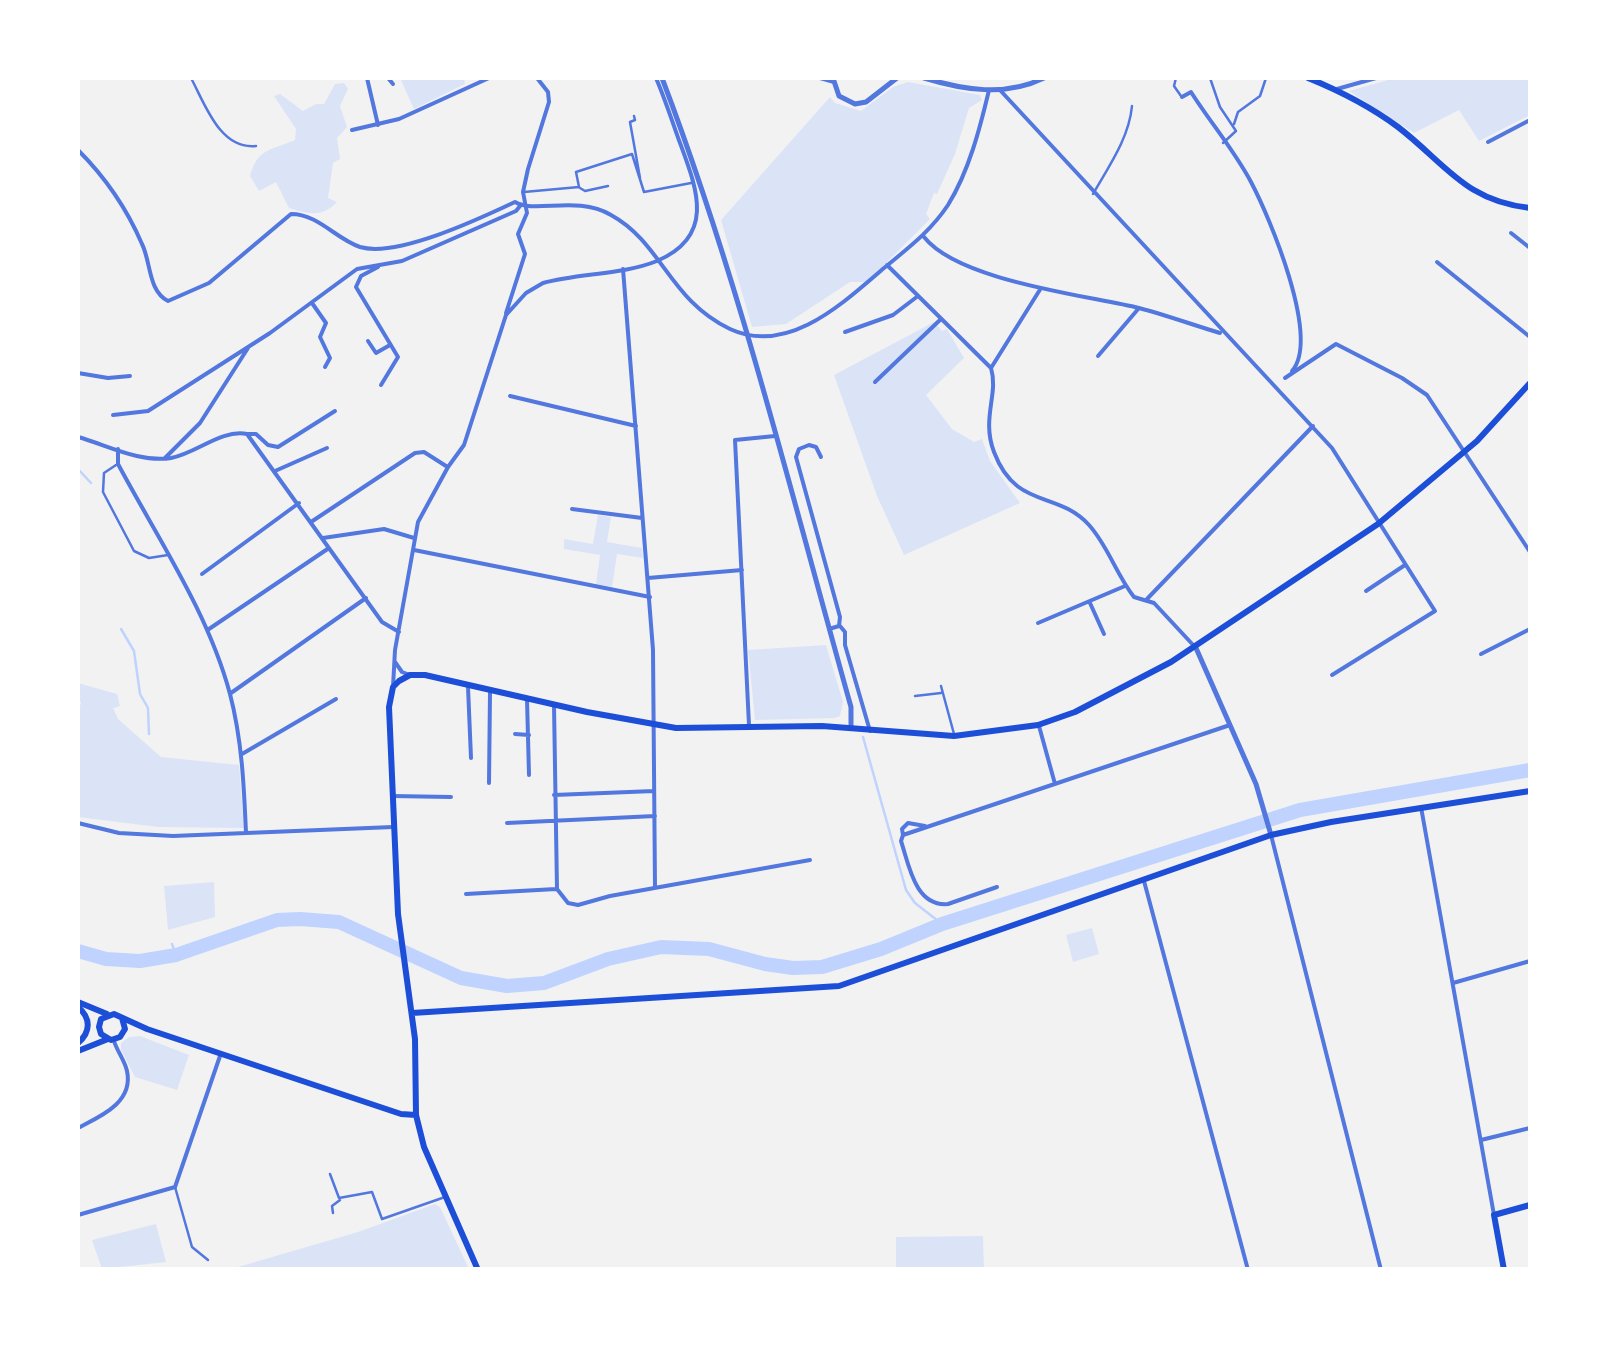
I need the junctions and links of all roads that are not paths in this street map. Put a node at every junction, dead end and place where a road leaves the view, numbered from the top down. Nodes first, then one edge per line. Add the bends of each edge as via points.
1 (191, 78) edge
2 (368, 78) edge
3 (388, 78) edge
4 (467, 78) edge
5 (490, 78) edge
6 (537, 78) edge
7 (659, 78) edge
8 (820, 78) edge
9 (897, 78) edge
10 (924, 78) edge
11 (1044, 78) edge
12 (1176, 78) edge
13 (1210, 78) edge
14 (1266, 78) edge
15 (1308, 78) edge
16 (1376, 78) edge
17 (833, 80) edge
18 (392, 84) dead end
19 (472, 85) junction
20 (990, 90) junction
21 (999, 90) junction
22 (1335, 90) junction
23 (1182, 97) joint
24 (1132, 106) dead end
25 (634, 116) dead end
26 (1530, 120) edge
27 (378, 125) junction
28 (352, 130) dead end
29 (1236, 130) junction
30 (1488, 142) dead end
31 (1223, 143) junction
32 (256, 146) dead end
33 (78, 150) edge
34 (640, 179) junction
35 (694, 182) junction
36 (608, 186) dead end
37 (579, 187) junction
38 (522, 192) junction
39 (1093, 194) junction
40 (524, 206) junction
41 (1530, 208) edge
42 (1511, 233) dead end
43 (924, 236) junction
44 (1530, 248) edge
45 (656, 261) junction
46 (1436, 262) dead end
47 (887, 265) junction
48 (378, 267) junction
49 (623, 268) junction
50 (1041, 288) junction
51 (918, 296) junction
52 (312, 303) junction
53 (1139, 308) junction
54 (506, 315) junction
55 (941, 320) junction
56 (845, 332) dead end
57 (1224, 335) junction
58 (747, 336) junction
59 (1530, 337) edge
60 (368, 341) dead end
61 (390, 344) junction
62 (249, 346) junction
63 (1098, 356) dead end
64 (324, 367) dead end
65 (991, 368) junction
66 (78, 373) edge
67 (130, 376) dead end
68 (1285, 378) junction
69 (875, 382) dead end
70 (1530, 383) edge
71 (381, 385) dead end
72 (1275, 389) junction
73 (510, 396) dead end
74 (335, 411) dead end
75 (113, 415) dead end
76 (636, 426) junction
77 (1312, 426) junction
78 (246, 434) junction
79 (78, 436) edge
80 (775, 436) junction
81 (326, 448) dead end
82 (118, 449) junction
83 (1464, 452) junction
84 (821, 457) dead end
85 (164, 458) junction
86 (118, 464) junction
87 (448, 467) junction
88 (276, 471) junction
89 (299, 503) junction
90 (572, 508) dead end
91 (642, 518) junction
92 (312, 522) junction
93 (1378, 524) junction
94 (323, 538) junction
95 (414, 538) junction
96 (329, 548) junction
97 (412, 549) junction
98 (1530, 552) edge
99 (168, 555) junction
100 (1405, 566) junction
101 (742, 570) junction
102 (202, 574) dead end
103 (648, 578) junction
104 (1125, 586) junction
105 (1366, 590) dead end
106 (650, 597) junction
107 (366, 598) junction
108 (1147, 599) junction
109 (1090, 603) junction
110 (1038, 623) dead end
111 (839, 626) junction
112 (829, 629) junction
113 (1530, 629) edge
114 (208, 630) junction
115 (398, 632) junction
116 (1104, 634) dead end
117 (1196, 648) junction
118 (1482, 654) dead end
119 (394, 662) junction
120 (410, 674) junction
121 (1332, 675) dead end
122 (468, 686) junction
123 (941, 686) dead end
124 (393, 687) junction
125 (490, 691) junction
126 (942, 692) junction
127 (230, 694) junction
128 (915, 696) dead end
129 (336, 699) dead end
130 (527, 699) junction
131 (554, 705) junction
132 (1038, 725) junction
133 (1230, 725) junction
134 (655, 726) junction
135 (851, 728) junction
136 (749, 729) junction
137 (870, 731) junction
138 (515, 734) dead end
139 (529, 735) junction
140 (954, 736) junction
141 (242, 754) junction
142 (471, 758) dead end
143 (529, 775) dead end
144 (489, 783) dead end
145 (1055, 784) junction
146 (654, 791) junction
147 (1530, 791) edge
148 (554, 795) junction
149 (392, 796) junction
150 (452, 797) dead end
151 (1421, 807) junction
152 (654, 816) junction
153 (555, 822) junction
154 (78, 823) edge
155 (507, 823) dead end
156 (393, 826) junction
157 (925, 826) junction
158 (1270, 832) junction
159 (246, 833) junction
160 (903, 834) junction
161 (810, 860) dead end
162 (1144, 881) junction
163 (997, 887) dead end
164 (655, 888) junction
165 (558, 889) junction
166 (466, 894) dead end
167 (1530, 961) edge
168 (1452, 984) junction
169 (78, 1004) edge
170 (412, 1013) junction
171 (108, 1014) junction
172 (122, 1018) junction
173 (147, 1029) junction
174 (115, 1038) junction
175 (78, 1044) edge
176 (78, 1051) edge
177 (221, 1054) junction
178 (416, 1115) junction
179 (78, 1128) edge
180 (1530, 1128) edge
181 (1481, 1140) junction
182 (330, 1174) dead end
183 (175, 1187) junction
184 (446, 1196) junction
185 (342, 1199) junction
186 (1530, 1206) edge
187 (333, 1213) dead end
188 (78, 1215) edge
189 (1494, 1215) junction
190 (208, 1260) dead end
191 (478, 1270) edge
192 (1248, 1270) edge
193 (1381, 1270) edge
194 (1504, 1270) edge

1 - 32 lane via 224,134 236,144
2 - 27 street
3 - 18 street
4 - 19 street
5 - 19 street
6 - 38 street via 549,102
7 - 35 street
7 - 58 street via 703,186
8 - 17 street
9 - 17 street via 855,104 839,96
10 - 20 street
11 - 21 street
12 - 23 lane
13 - 29 lane
14 - 29 lane via 1260,96 1238,112
15 - 22 main road
16 - 22 street
19 - 27 street
20 - 21 street
20 - 43 street via 958,186
21 - 39 street
22 - 41 main road via 1400,129 1469,189
23 - 31 street via 1190,92
24 - 39 lane
25 - 34 lane
26 - 30 street
27 - 28 street
29 - 31 lane
31 - 68 street via 1252,183 1296,303 1302,344
33 - 40 street via 130,222 156,290 168,300 221,274 291,214 371,248 444,233 515,202
34 - 35 lane via 644,192
34 - 37 lane via 632,154 576,172
35 - 45 street via 698,210 692,232
36 - 37 lane via 585,192
37 - 38 lane
38 - 40 street
39 - 57 street
40 - 45 street via 581,204 606,212 641,238
40 - 48 street
40 - 54 street via 518,234 525,254
42 - 44 street
43 - 47 street
43 - 50 street via 953,260
45 - 49 street
45 - 58 street via 688,302
46 - 59 street
47 - 51 street
47 - 58 street via 809,325
48 - 52 street via 357,269
48 - 61 street via 356,287
49 - 54 street via 542,283
49 - 76 street
50 - 53 street
50 - 65 street
51 - 55 street
51 - 56 street via 893,315
52 - 62 street
52 - 64 street via 326,323 320,337 330,358
53 - 57 street
53 - 63 street
54 - 87 street via 464,445
55 - 65 street
55 - 69 street
57 - 72 street
58 - 80 street
60 - 61 street via 376,353
61 - 71 street via 398,357
62 - 75 street via 146,412
62 - 85 street via 200,423
65 - 104 street via 989,438 1002,470 1028,495 1068,508 1087,523
66 - 67 street
68 - 72 street
68 - 83 street via 1329,346 1342,346 1419,387
70 - 83 main road
72 - 77 street
73 - 76 street
74 - 78 street via 281,446
76 - 91 street
77 - 93 street
77 - 108 street
78 - 85 street
78 - 88 street
79 - 82 street
80 - 101 street via 735,440
80 - 112 street
81 - 88 street
82 - 85 street
82 - 86 street
83 - 93 main road
83 - 98 street
84 - 111 street via 809,445 796,457
86 - 99 street
86 - 99 lane via 104,474 103,492 134,550 150,558
87 - 92 street via 417,452
87 - 95 street
88 - 89 street
89 - 92 street
89 - 102 street
90 - 91 street
91 - 103 street
92 - 94 street
93 - 100 street
93 - 117 main road
94 - 95 street via 384,529
94 - 96 street
95 - 97 street
96 - 107 street
96 - 114 street
97 - 106 street
97 - 115 street
99 - 114 street
100 - 105 street
100 - 121 street via 1435,611
101 - 103 street
101 - 136 street
103 - 106 street
104 - 108 street via 1134,598
104 - 109 street
106 - 134 street
107 - 115 street
107 - 127 street
108 - 117 street
109 - 110 street
109 - 116 street
111 - 112 street
111 - 137 street
112 - 135 street
113 - 118 street
114 - 127 street
115 - 119 street
117 - 132 main road
117 - 133 street
119 - 120 street
119 - 124 street
120 - 122 main road
120 - 124 main road
122 - 125 main road
122 - 142 street
123 - 126 lane
124 - 149 main road
125 - 130 main road
125 - 144 street
126 - 128 lane
126 - 140 lane
127 - 141 street
129 - 141 street
130 - 131 main road
130 - 139 street
131 - 134 main road
131 - 148 street
132 - 140 main road
132 - 145 street
133 - 145 street
133 - 158 street
134 - 136 main road
134 - 146 street
135 - 136 main road
135 - 137 main road
137 - 140 main road
138 - 139 street
139 - 143 street
141 - 159 street
145 - 157 street
146 - 148 street
146 - 152 street
147 - 151 main road
148 - 153 street
149 - 150 street
149 - 156 main road
151 - 158 main road
151 - 168 street
152 - 153 street
152 - 164 street
153 - 155 street
153 - 165 street
154 - 159 street via 131,835
156 - 159 street
156 - 170 main road
157 - 160 street
157 - 160 street via 908,823
158 - 162 main road
158 - 193 street
160 - 163 street via 914,883 927,900 948,904
161 - 164 street
162 - 170 main road via 839,986
162 - 192 street
164 - 165 street via 572,905
165 - 166 street
167 - 168 street
168 - 181 street
169 - 171 main road
169 - 175 main road via 88,1025
170 - 178 main road
171 - 172 main road
171 - 174 main road via 98,1027
172 - 173 main road
172 - 174 main road via 125,1029
173 - 174 main road
173 - 177 main road
174 - 176 main road
174 - 179 street via 128,1074 121,1100
177 - 178 main road
177 - 183 street
178 - 184 main road
180 - 181 street
181 - 189 street
182 - 185 lane
183 - 188 street
183 - 190 lane via 192,1246
184 - 185 lane via 382,1219 372,1192
184 - 191 main road
185 - 187 lane
186 - 189 main road
189 - 194 main road

